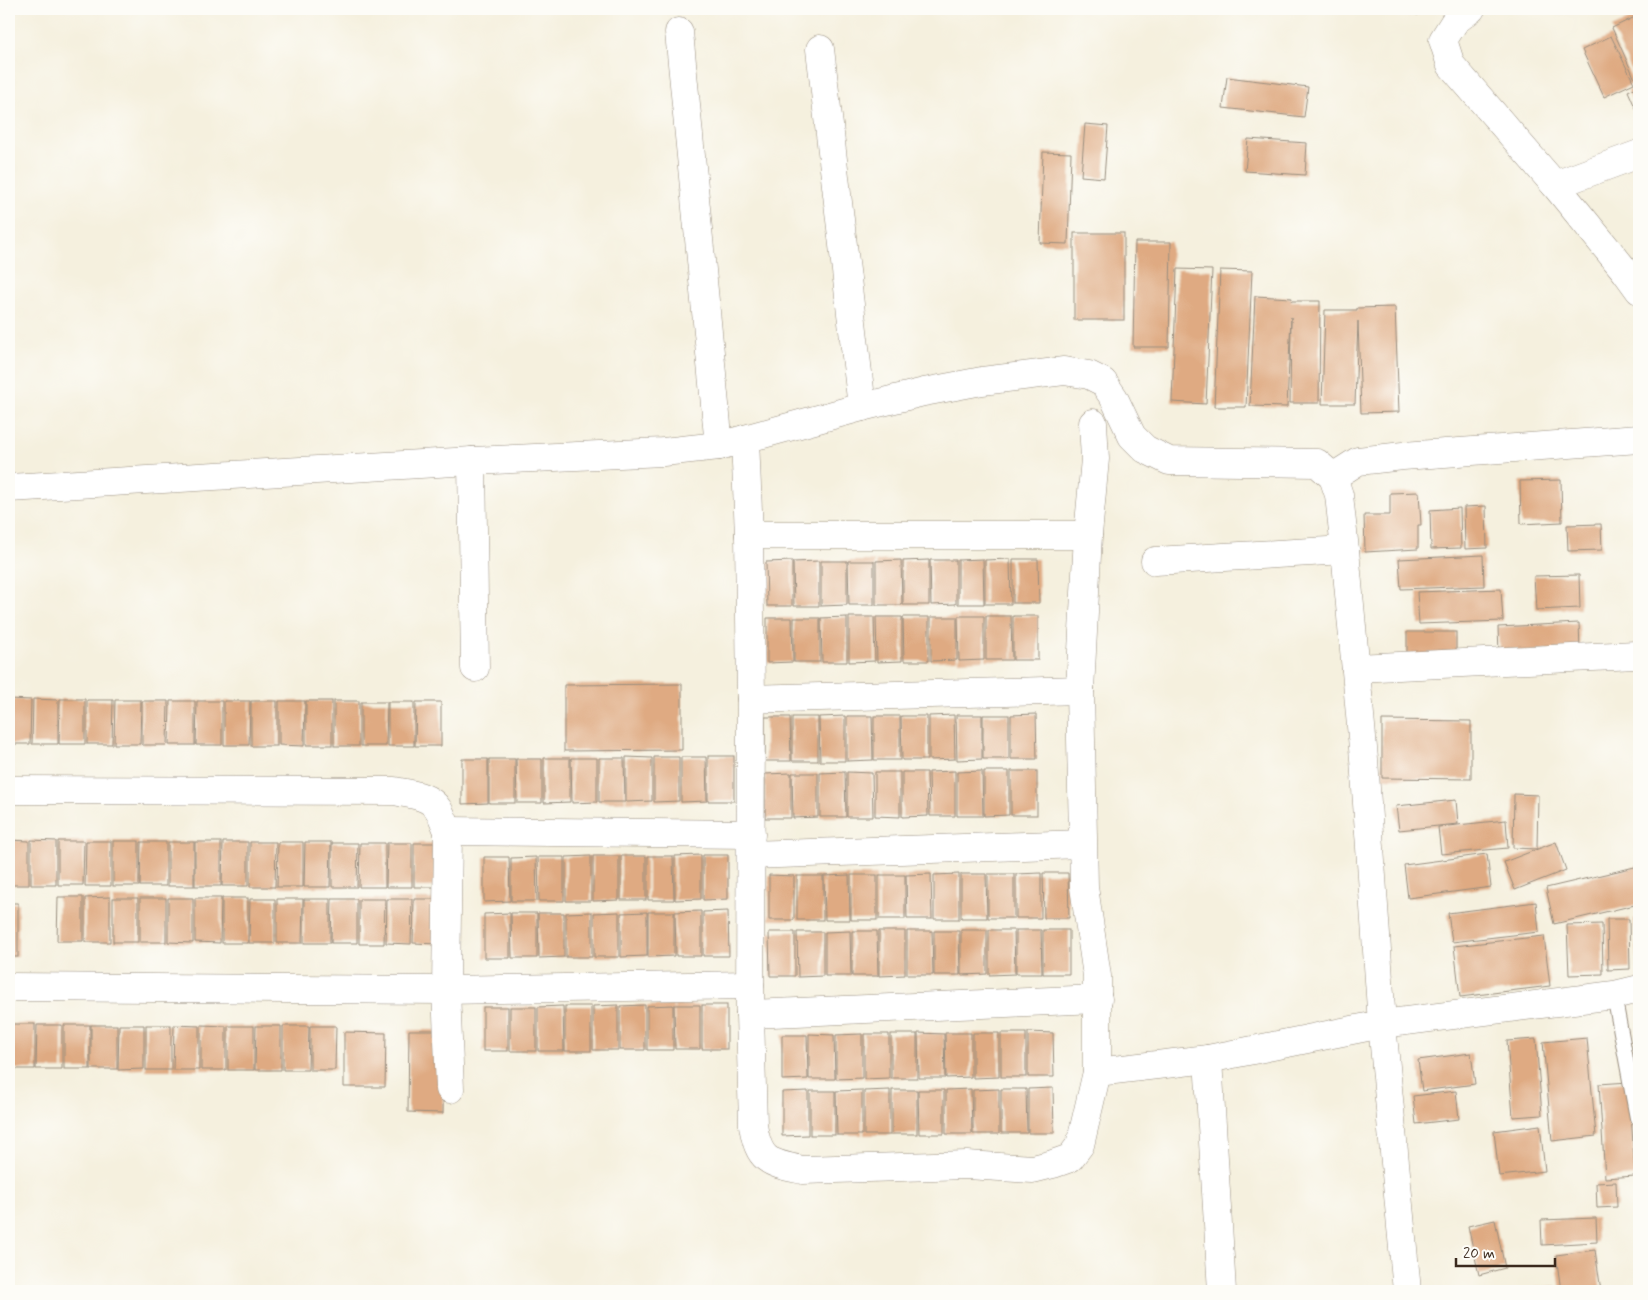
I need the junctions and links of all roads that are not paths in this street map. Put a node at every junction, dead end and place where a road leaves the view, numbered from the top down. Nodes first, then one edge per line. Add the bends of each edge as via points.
1 (1471, 9) edge
2 (679, 32) dead end
3 (820, 49) dead end
4 (1639, 154) edge
5 (1555, 185) junction
6 (1639, 290) edge
7 (862, 407) junction
8 (1093, 423) dead end
9 (745, 439) junction
10 (1639, 439) edge
11 (718, 446) junction
12 (472, 461) junction
13 (1333, 477) junction
14 (9, 488) edge
15 (749, 535) junction
16 (1088, 535) junction
17 (1345, 550) junction
18 (1155, 561) dead end
19 (1636, 655) dead end
20 (475, 668) dead end
21 (1356, 668) junction
22 (1080, 690) junction
23 (751, 699) junction
24 (9, 790) edge
25 (448, 831) junction
26 (751, 844) junction
27 (1082, 844) junction
28 (750, 985) junction
29 (9, 988) edge
30 (446, 990) junction
31 (1626, 992) edge
32 (1098, 999) junction
33 (750, 1014) junction
34 (1382, 1024) junction
35 (1208, 1059) junction
36 (1098, 1072) junction
37 (450, 1089) dead end
38 (1637, 1118) dead end
39 (1222, 1291) edge
40 (1407, 1291) edge

1 - 5 street via 1455,21 1443,40 1451,65
2 - 11 street
3 - 7 street
4 - 5 street
5 - 6 street
7 - 9 street
7 - 13 street via 982,381 1064,371 1089,375 1103,382 1132,436 1145,449 1169,461 1317,463
8 - 16 street via 1094,459
9 - 11 street
9 - 15 street
10 - 13 street via 1358,461
11 - 12 street via 663,452
12 - 14 street
12 - 20 street
13 - 17 street via 1339,495
15 - 16 street
15 - 23 street
16 - 22 street
17 - 18 street
17 - 21 street
19 - 21 street
21 - 34 street
22 - 23 street
22 - 27 street
23 - 26 street
24 - 25 street via 394,791 431,801
25 - 26 street
25 - 30 street
26 - 27 street
26 - 28 street
27 - 32 street
28 - 30 street
28 - 33 street
29 - 30 street
30 - 37 street
31 - 34 street
31 - 38 lane
32 - 33 street
32 - 36 street
33 - 36 street via 756,1143 764,1157 778,1165 803,1170 967,1165 1033,1169 1053,1164 1070,1158 1080,1145
34 - 35 street
34 - 40 street
35 - 36 street
35 - 39 street

